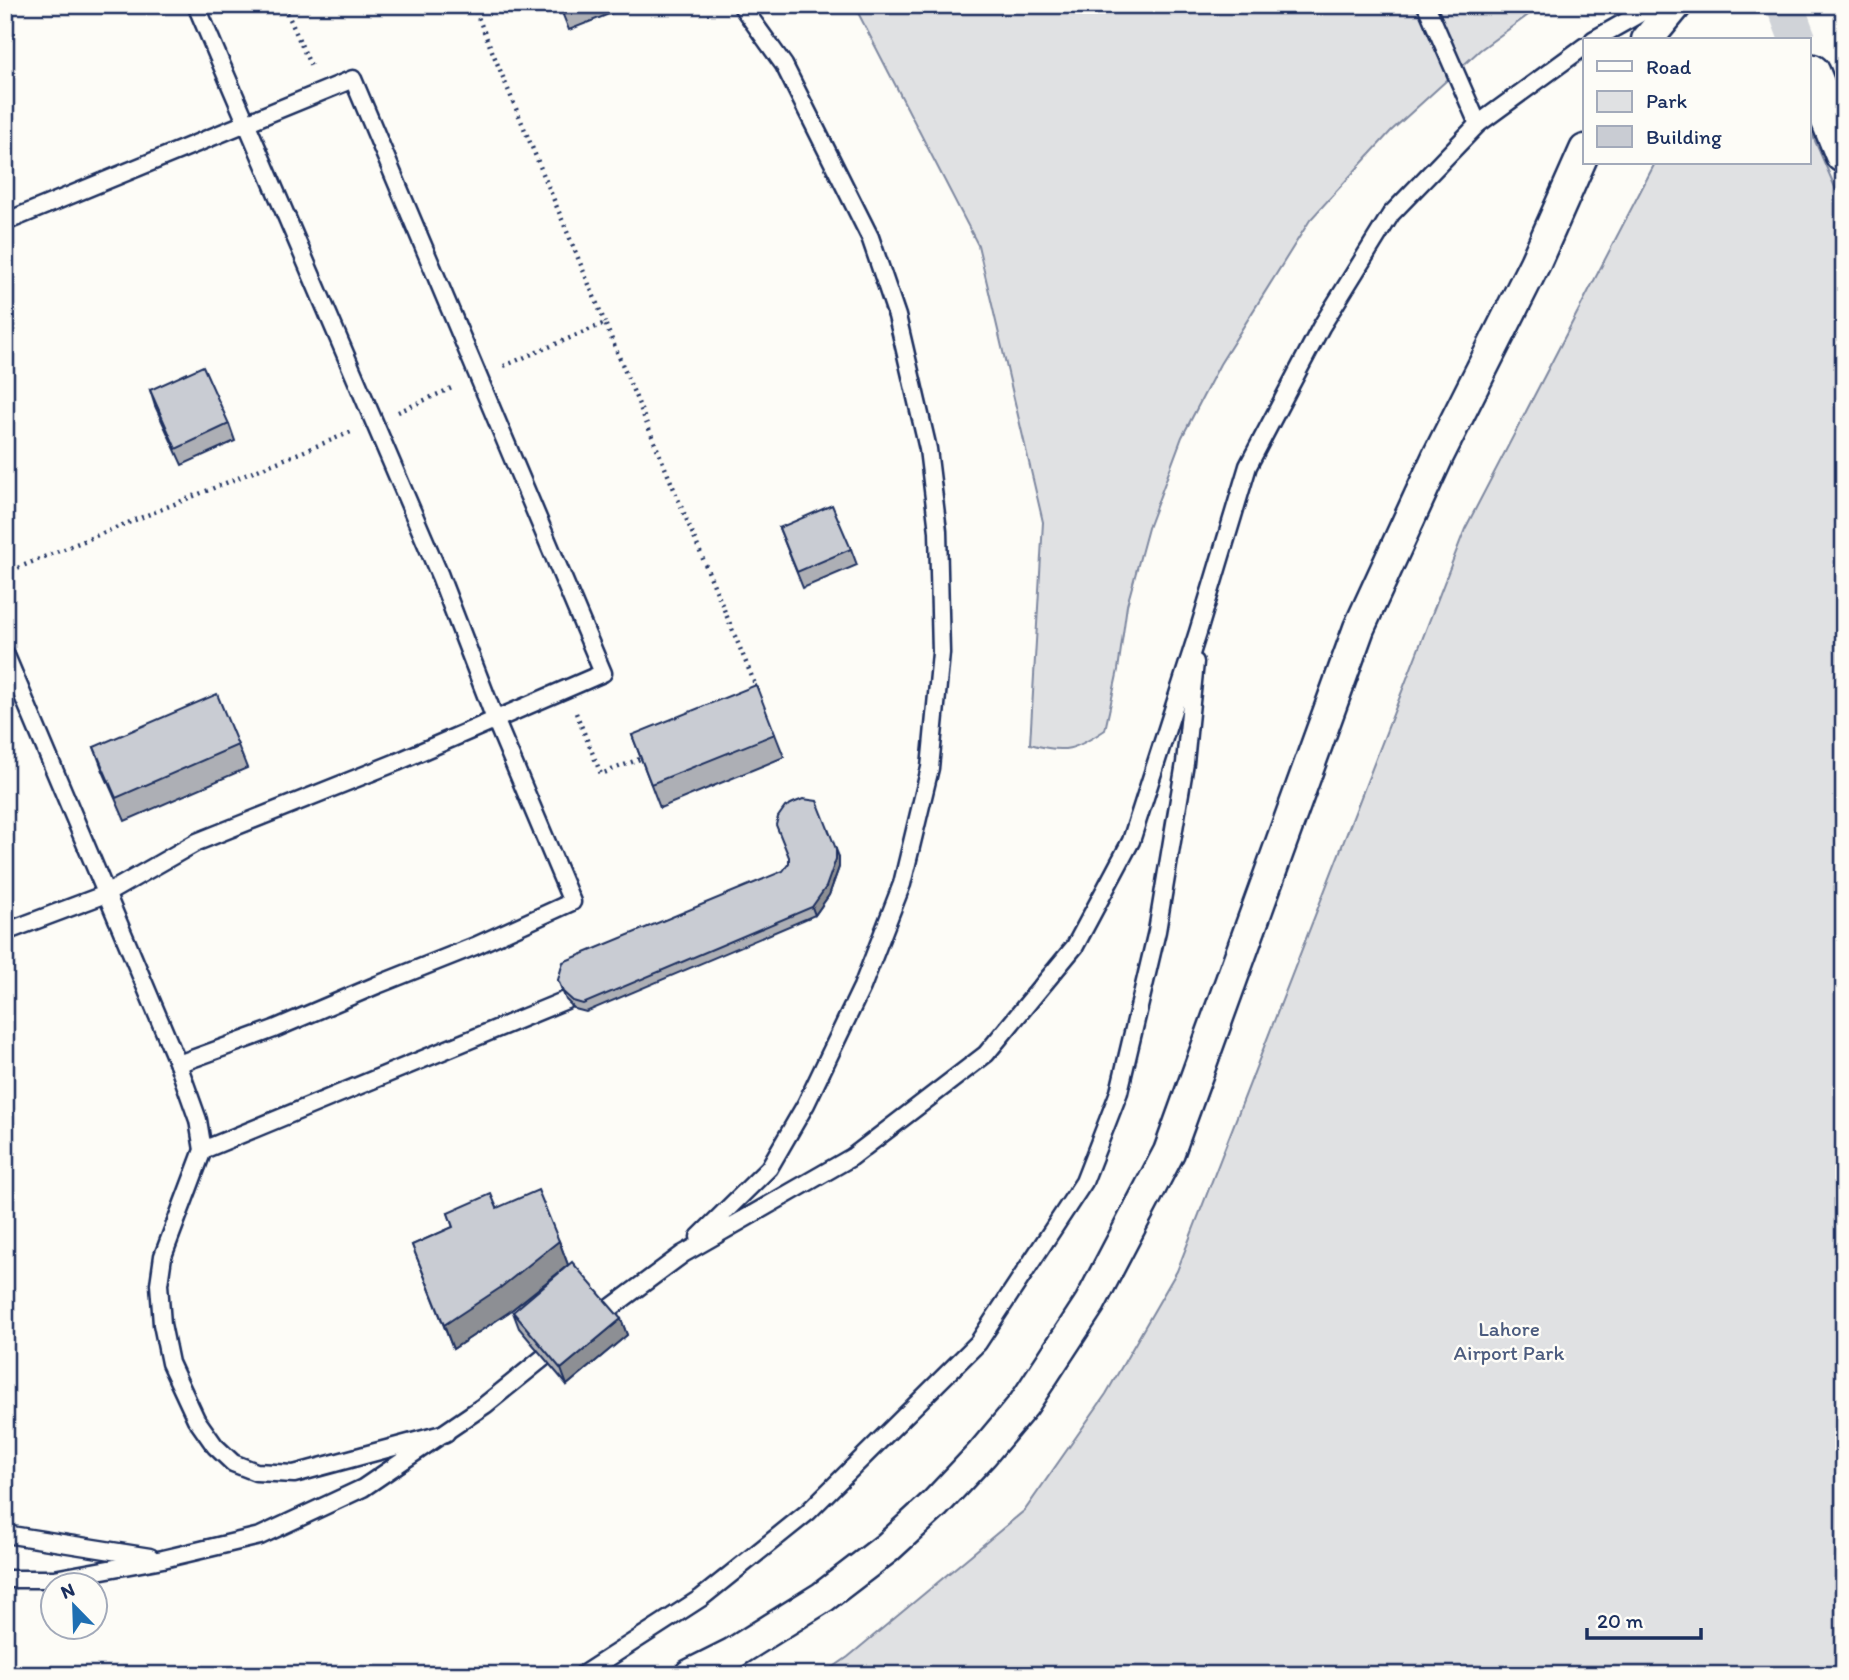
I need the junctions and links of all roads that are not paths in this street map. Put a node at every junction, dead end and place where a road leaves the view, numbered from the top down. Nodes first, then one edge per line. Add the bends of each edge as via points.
1 (196, 5) edge
2 (741, 5) edge
3 (1426, 5) edge
4 (1655, 5) edge
5 (1676, 5) edge
6 (1597, 38) edge
7 (1649, 38) edge
8 (1583, 47) edge
9 (1811, 73) dead end
10 (247, 122) junction
11 (1478, 124) junction
12 (1844, 154) edge
13 (1583, 155) edge
14 (5, 222) edge
15 (1199, 632) junction
16 (5, 653) edge
17 (495, 719) junction
18 (106, 894) junction
19 (5, 932) edge
20 (566, 1000) edge
21 (178, 1064) junction
22 (202, 1150) junction
23 (683, 1254) junction
24 (605, 1311) edge
25 (543, 1358) edge
26 (446, 1433) junction
27 (5, 1534) edge
28 (163, 1559) junction
29 (5, 1579) edge
30 (582, 1675) edge
31 (690, 1675) edge

1 - 10 lane
2 - 23 lane via 784,65 870,237 897,316 928,449 938,531 941,653 930,768 902,884 862,987 806,1104 769,1168
3 - 11 lane
4 - 6 lane
5 - 7 street
8 - 11 lane
9 - 12 street
10 - 14 lane
10 - 17 lane via 440,576
10 - 17 lane via 353,79 480,376 603,673
11 - 15 lane via 1391,214 1321,327 1248,466
13 - 31 street via 1359,628 1169,1152 1090,1303 1024,1404 935,1504 823,1597
15 - 23 lane via 1131,841 1075,946 986,1054 852,1157
15 - 30 lane via 1185,763 1157,931 1119,1093 1084,1182 978,1343 808,1512 701,1598
16 - 18 lane
17 - 18 lane via 197,842
17 - 21 lane via 572,902 274,1029
18 - 19 lane
18 - 21 lane
20 - 22 lane
21 - 22 lane via 198,1120
22 - 26 lane via 163,1256 159,1284 170,1363 196,1419 215,1446 233,1463 257,1472 294,1474
23 - 24 lane
25 - 26 lane
26 - 28 lane via 363,1488 260,1536
27 - 28 lane
28 - 29 lane via 54,1579

